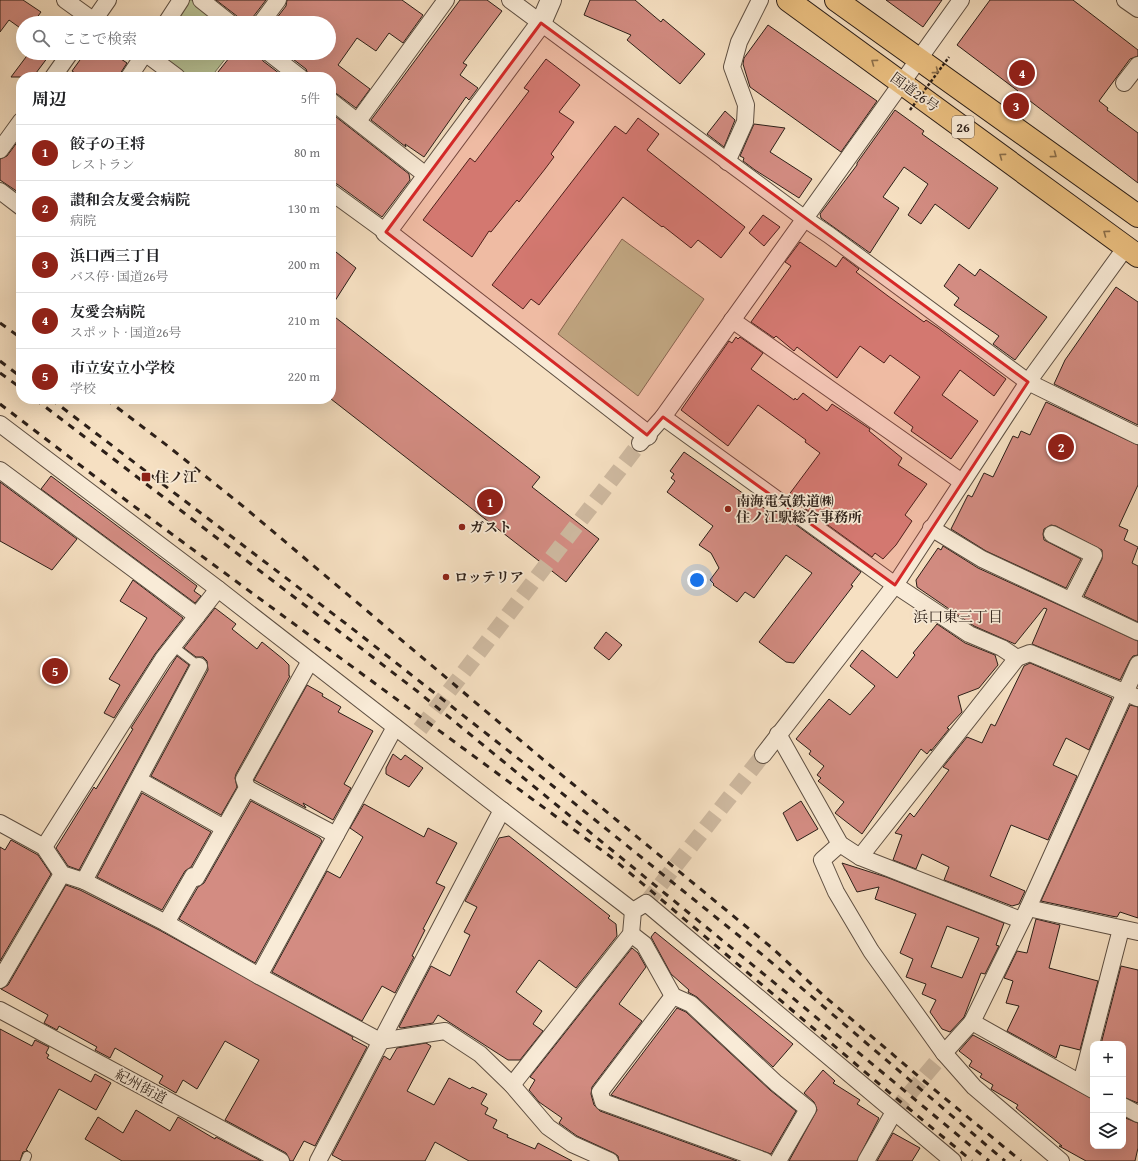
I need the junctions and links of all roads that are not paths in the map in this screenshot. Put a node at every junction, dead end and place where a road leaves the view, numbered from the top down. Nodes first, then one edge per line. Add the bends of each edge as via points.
1 (65, 0) edge
2 (108, 0) edge
3 (182, 0) edge
4 (201, 0) edge
5 (278, 0) edge
6 (446, 0) edge
7 (510, 0) edge
8 (551, 0) edge
9 (760, 0) edge
10 (788, 0) edge
11 (836, 0) edge
12 (961, 0) edge
13 (86, 16) edge
14 (98, 16) edge
15 (171, 16) edge
16 (221, 16) edge
17 (266, 16) edge
18 (540, 22) junction
19 (919, 59) junction
20 (65, 60) edge
21 (139, 60) edge
22 (151, 60) edge
23 (278, 60) edge
24 (1138, 65) edge
25 (57, 72) edge
26 (132, 72) edge
27 (169, 72) edge
28 (294, 72) edge
29 (902, 82) junction
30 (1124, 83) dead end
31 (336, 105) edge
32 (358, 121) junction
33 (16, 128) edge
34 (0, 150) edge
35 (727, 162) junction
36 (427, 176) junction
37 (0, 190) edge
38 (336, 196) edge
39 (16, 203) edge
40 (1138, 216) edge
41 (805, 219) junction
42 (386, 232) junction
43 (1132, 251) edge
44 (732, 320) junction
45 (1028, 382) junction
46 (662, 417) junction
47 (0, 424) edge
48 (1138, 436) edge
49 (643, 439) joint
50 (0, 470) edge
51 (962, 482) junction
52 (931, 528) junction
53 (1052, 534) dead end
54 (895, 585) junction
55 (218, 589) junction
56 (1071, 600) junction
57 (196, 616) junction
58 (1138, 632) edge
59 (173, 646) junction
60 (1017, 658) junction
61 (310, 661) junction
62 (1138, 664) edge
63 (199, 666) joint
64 (1131, 695) edge
65 (395, 727) junction
66 (778, 734) junction
67 (763, 756) tunnel mouth
68 (138, 780) junction
69 (247, 788) junction
70 (502, 810) junction
71 (0, 823) edge
72 (224, 828) junction
73 (336, 835) junction
74 (840, 844) junction
75 (44, 847) junction
76 (860, 856) junction
77 (62, 874) junction
78 (84, 881) junction
79 (633, 911) junction
80 (1025, 914) junction
81 (166, 923) junction
82 (1121, 929) junction
83 (1138, 932) edge
84 (631, 934) junction
85 (259, 976) junction
86 (0, 980) edge
87 (673, 996) junction
88 (0, 1010) edge
89 (972, 1022) junction
90 (380, 1041) junction
91 (944, 1053) junction
92 (512, 1085) junction
93 (1087, 1086) edge
94 (1126, 1108) edge
95 (894, 1112) junction
96 (1138, 1114) edge
97 (281, 1161) edge
98 (318, 1161) edge
99 (610, 1161) edge
100 (765, 1161) edge
101 (778, 1161) edge
102 (866, 1161) edge
103 (953, 1161) edge
104 (1061, 1161) edge

1 - 13 street
2 - 14 street
3 - 15 street
4 - 16 street
5 - 17 street
6 - 32 street
7 - 18 street
8 - 18 street
9 - 35 street via 739,42 732,67 746,105 745,122
29 -> 10 highway, 国道26号 / 26
11 - 19 highway, 国道26号 / 26
12 - 19 street
18 - 35 street
18 - 36 street
19 - 29 street
19 -> 40 highway, 国道26号 / 26
20 - 25 street
21 - 26 street
22 - 27 street
23 - 28 street
24 - 30 street
29 - 41 street
43 -> 29 highway, 国道26号 / 26
31 - 32 street
32 - 36 street
33 - 34 street
35 - 41 street
36 - 42 street
37 - 39 street
38 - 42 street
41 - 44 street
41 - 45 street
42 - 49 street
43 - 45 street
44 - 46 street
44 - 51 street
45 - 48 street
45 - 51 street
46 - 49 street
46 - 54 street
47 - 55 street
50 - 57 street
51 - 52 street
52 - 54 street
52 - 56 street via 982,559
53 - 56 street via 1094,555
54 - 60 street via 969,634 1002,648
54 - 66 street
55 - 57 street
55 - 61 street
56 - 58 street
57 - 59 street
59 - 63 lane
59 - 75 street
60 - 64 street via 1030,653
60 - 76 street
61 - 65 street
61 - 69 street via 244,779
62 - 64 street
63 - 68 street
64 - 80 street
65 - 70 street via 416,734
65 - 73 street
66 - 67 street
66 - 74 street
68 - 72 street
68 - 78 street
69 - 72 street
69 - 73 street
70 - 79 street
70 - 90 street
71 - 75 street
72 - 81 street via 196,878 193,876
73 - 85 street
74 - 76 street
74 - 91 street via 822,860 836,892 871,951
75 - 77 street
76 - 80 street
77 - 78 street
77 - 86 street
78 - 81 street
79 - 84 street
79 - 95 street via 646,903
80 - 82 street
80 - 89 street
81 - 85 street
82 - 83 street
82 - 93 street
84 - 87 street via 644,944
84 - 92 street
85 - 90 street
87 - 100 street via 600,1092 603,1102
87 - 101 street via 690,1004 776,1083 808,1108
88 - 97 street, 紀州街道
89 - 91 street
89 - 93 street
90 - 92 street via 445,1031 480,1054
90 - 98 street
91 - 104 street via 974,1087
92 - 99 street via 548,1127 572,1144
94 - 96 street
95 - 102 street
95 - 103 street

